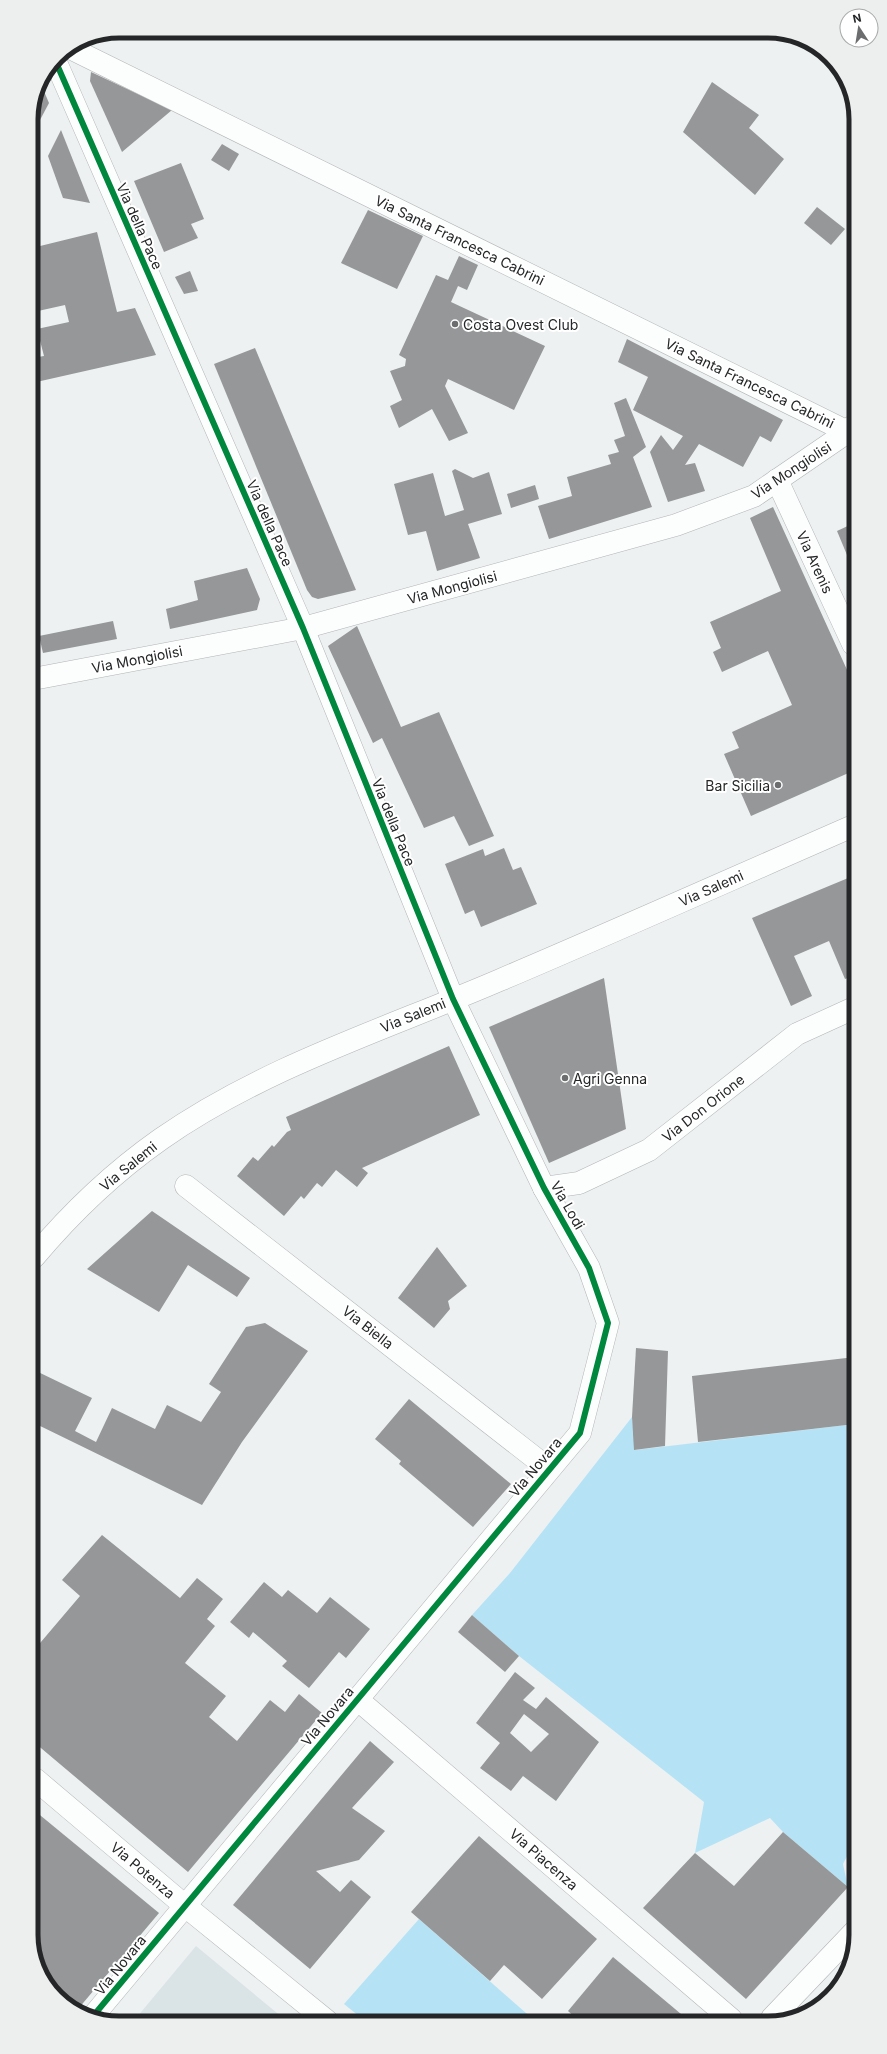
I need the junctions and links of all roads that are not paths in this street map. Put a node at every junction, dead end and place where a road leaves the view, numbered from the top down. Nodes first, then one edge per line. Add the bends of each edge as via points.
1 (76, 51) edge
2 (58, 67) edge
3 (849, 430) edge
4 (849, 432) edge
5 (777, 480) junction
6 (303, 628) junction
7 (849, 635) edge
8 (38, 678) edge
9 (849, 828) edge
10 (453, 999) junction
11 (849, 1010) edge
12 (186, 1186) dead end
13 (544, 1188) junction
14 (38, 1253) edge
15 (580, 1433) joint
16 (549, 1469) junction
17 (357, 1699) junction
18 (38, 1781) edge
19 (184, 1905) junction
20 (849, 1938) edge
21 (96, 2012) edge
22 (775, 2015) edge
23 (321, 2016) edge
24 (727, 2016) edge

1 - 3 street, Via Santa Francesca Cabrini
2 - 6 street, Via della Pace
4 - 5 street, Via Mongiolisi
5 - 6 street, Via Mongiolisi via 754,496 676,525
5 - 7 street, Via Arenis
6 - 8 street, Via Mongiolisi
6 - 10 street, Via della Pace
9 - 10 street, Via Salemi
10 - 13 street, Via Lodi
10 - 14 street, Via Salemi via 327,1051 236,1094 168,1135 97,1190
11 - 13 street, Via Don Orione via 797,1034 649,1150 579,1183
12 - 16 street, Via Biella
13 - 15 street, Via Lodi via 589,1268 608,1323
15 - 16 street, Via Novara
16 - 17 street, Via Novara
17 - 19 street, Via Novara
17 - 24 street, Via Piacenza
18 - 19 street, Via Potenza
19 - 21 street, Via Novara
19 - 23 street, Via Potenza
20 - 22 street

